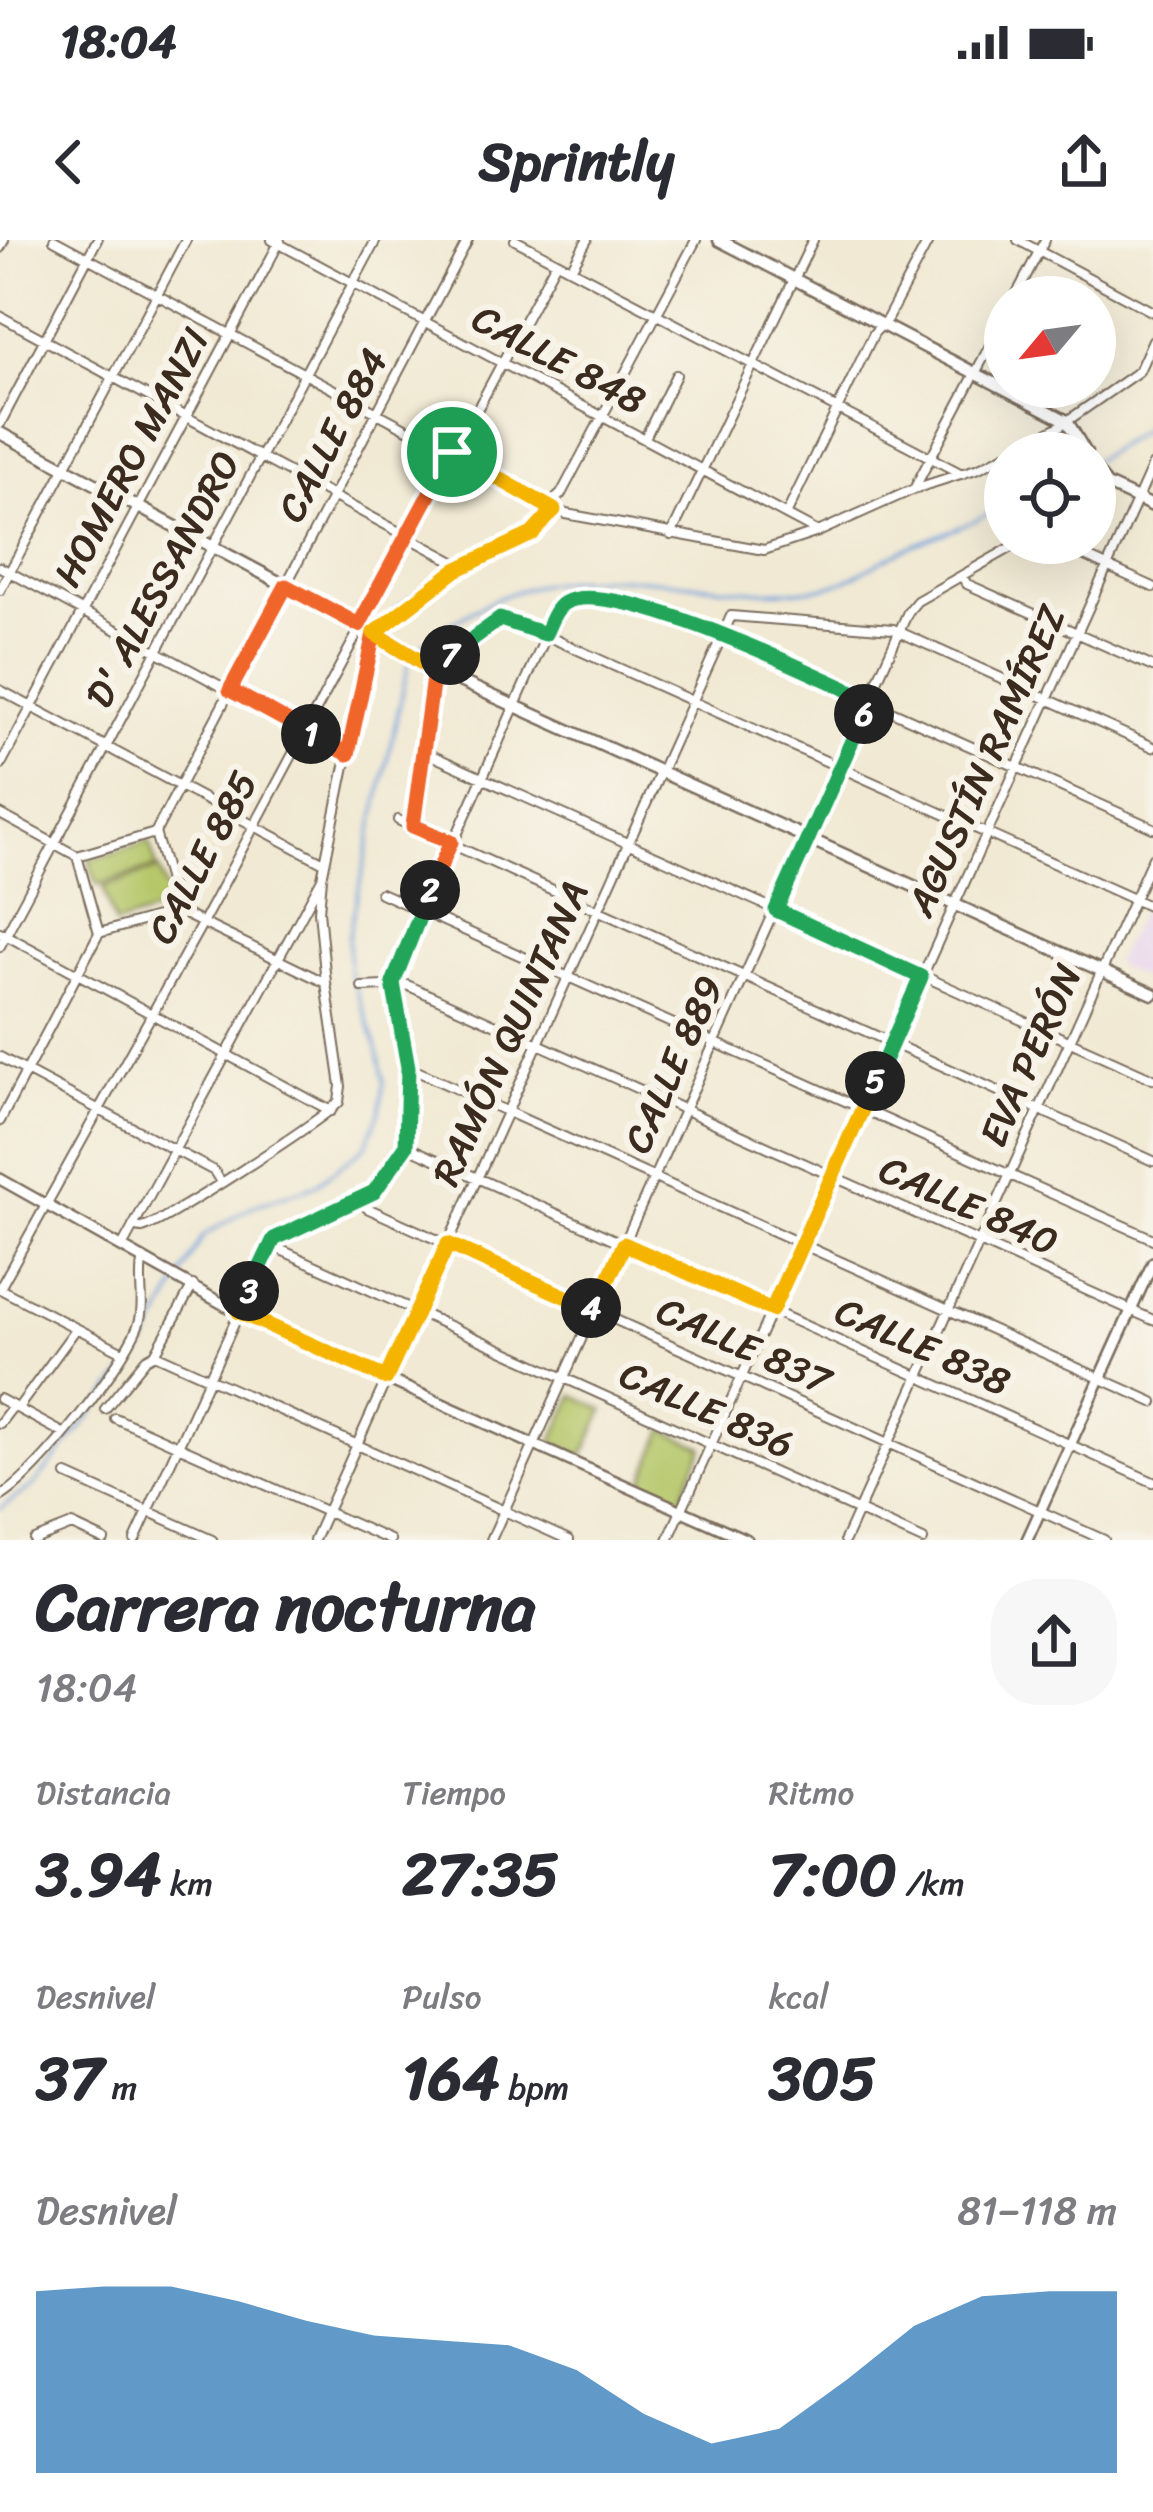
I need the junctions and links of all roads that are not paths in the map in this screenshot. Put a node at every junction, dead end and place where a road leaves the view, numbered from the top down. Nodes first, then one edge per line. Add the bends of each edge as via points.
1 (54, 240) edge
2 (97, 240) edge
3 (187, 240) edge
4 (376, 240) edge
5 (468, 240) edge
6 (514, 240) edge
7 (587, 240) edge
8 (696, 240) edge
9 (719, 240) edge
10 (813, 240) edge
11 (928, 240) edge
12 (1018, 240) edge
13 (1046, 240) edge
14 (277, 241) edge
15 (1039, 251) junction
16 (88, 257) junction
17 (556, 262) junction
18 (571, 269) junction
19 (1026, 276) edge
20 (793, 278) junction
21 (353, 284) junction
22 (158, 295) junction
23 (1153, 312) edge
24 (657, 314) junction
25 (0, 316) edge
26 (426, 322) junction
27 (881, 326) junction
28 (230, 334) junction
29 (44, 339) junction
30 (1153, 340) edge
31 (984, 357) edge
32 (501, 362) junction
33 (752, 364) junction
34 (305, 372) junction
35 (975, 374) junction
36 (676, 375) dead end
37 (113, 377) junction
38 (836, 408) junction
39 (377, 413) junction
40 (188, 416) junction
41 (602, 416) junction
42 (1067, 421) junction
43 (0, 428) edge
44 (1047, 432) edge
45 (1073, 432) edge
46 (645, 438) junction
47 (452, 452) junction
48 (261, 457) junction
49 (931, 458) junction
50 (984, 465) edge
51 (1153, 465) edge
52 (67, 468) junction
53 (701, 469) junction
54 (963, 475) junction
55 (914, 489) junction
56 (1116, 489) edge
57 (334, 496) junction
58 (1138, 500) junction
59 (139, 506) junction
60 (1153, 506) edge
61 (551, 507) junction
62 (786, 514) junction
63 (818, 532) junction
64 (408, 535) junction
65 (670, 535) junction
66 (214, 546) junction
67 (984, 564) edge
68 (1100, 564) edge
69 (462, 566) junction
70 (1106, 567) junction
71 (5, 570) edge
72 (962, 577) junction
73 (286, 586) junction
74 (1153, 587) edge
75 (0, 590) edge
76 (84, 611) junction
77 (359, 625) junction
78 (900, 632) junction
79 (1077, 632) junction
80 (545, 634) junction
81 (377, 635) junction
82 (722, 635) junction
83 (157, 652) junction
84 (1153, 667) edge
85 (434, 670) junction
86 (0, 690) edge
87 (230, 690) junction
88 (692, 700) junction
89 (870, 700) junction
90 (1047, 700) junction
91 (514, 705) junction
92 (32, 707) junction
93 (304, 729) junction
94 (106, 747) junction
95 (1153, 748) edge
96 (422, 751) junction
97 (348, 754) junction
98 (0, 766) edge
99 (1017, 766) junction
100 (840, 767) junction
101 (660, 771) junction
102 (481, 776) junction
103 (180, 785) junction
104 (0, 814) edge
105 (398, 820) dead end
106 (253, 826) junction
107 (413, 826) junction
108 (1153, 828) edge
109 (155, 833) junction
110 (987, 833) junction
111 (807, 838) junction
112 (451, 842) junction
113 (56, 844) junction
114 (628, 844) junction
115 (77, 856) junction
116 (1153, 857) edge
117 (325, 863) junction
118 (322, 878) junction
119 (381, 893) dead end
120 (1134, 899) junction
121 (955, 904) junction
122 (1153, 908) edge
123 (421, 910) junction
124 (598, 910) junction
125 (776, 910) junction
126 (178, 911) junction
127 (203, 922) junction
128 (99, 933) junction
129 (3, 934) edge
130 (0, 946) edge
131 (275, 961) junction
132 (1101, 970) junction
133 (79, 974) junction
134 (568, 976) junction
135 (745, 977) junction
136 (921, 977) junction
137 (326, 983) junction
138 (393, 983) junction
139 (362, 987) dead end
140 (1153, 994) edge
141 (152, 1013) junction
142 (1068, 1041) junction
143 (892, 1042) junction
144 (537, 1043) junction
145 (714, 1043) junction
146 (226, 1053) junction
147 (0, 1057) edge
148 (408, 1067) junction
149 (27, 1071) junction
150 (1153, 1079) edge
151 (1039, 1108) junction
152 (684, 1109) junction
153 (862, 1109) junction
154 (100, 1110) junction
155 (508, 1110) junction
156 (331, 1111) junction
157 (0, 1121) edge
158 (406, 1146) junction
159 (173, 1149) junction
160 (1153, 1161) edge
161 (831, 1176) junction
162 (1008, 1176) junction
163 (477, 1177) junction
164 (654, 1177) junction
165 (0, 1179) edge
166 (221, 1182) junction
167 (360, 1201) junction
168 (46, 1204) junction
169 (133, 1226) junction
170 (1153, 1239) edge
171 (979, 1241) junction
172 (448, 1244) junction
173 (624, 1244) junction
174 (802, 1244) junction
175 (123, 1245) junction
176 (270, 1245) junction
177 (144, 1257) junction
178 (1153, 1262) edge
179 (192, 1283) junction
180 (0, 1288) edge
181 (595, 1310) junction
182 (772, 1310) junction
183 (949, 1310) junction
184 (417, 1311) junction
185 (1132, 1311) junction
186 (239, 1312) junction
187 (1153, 1320) edge
188 (76, 1329) junction
189 (123, 1352) junction
190 (155, 1354) junction
191 (919, 1377) junction
192 (386, 1378) junction
193 (564, 1378) junction
194 (742, 1378) junction
195 (1101, 1378) junction
196 (210, 1379) junction
197 (0, 1399) edge
198 (1153, 1402) edge
199 (16, 1407) junction
200 (105, 1409) dead end
201 (115, 1418) dead end
202 (0, 1423) edge
203 (63, 1433) junction
204 (889, 1443) junction
205 (356, 1444) junction
206 (534, 1444) junction
207 (710, 1444) junction
208 (179, 1445) junction
209 (1070, 1445) junction
210 (67, 1475) dead end
211 (1153, 1482) edge
212 (0, 1497) edge
213 (682, 1510) junction
214 (148, 1511) junction
215 (504, 1511) junction
216 (859, 1511) junction
217 (1041, 1511) junction
218 (327, 1512) junction
219 (34, 1540) edge
220 (104, 1540) edge
221 (135, 1540) edge
222 (212, 1540) edge
223 (314, 1540) edge
224 (390, 1540) edge
225 (491, 1540) edge
226 (569, 1540) edge
227 (668, 1540) edge
228 (747, 1540) edge
229 (845, 1540) edge
230 (923, 1540) edge
231 (1027, 1540) edge
232 (1104, 1540) edge

1 - 16 street
2 - 16 street
3 - 22 street
4 - 21 street, D' ALESSANDRO
5 - 26 street, CALLE 884
6 - 17 street
7 - 18 street
8 - 24 street
9 - 20 main road
10 - 20 street
11 - 27 street
12 - 15 street
13 - 15 street
14 - 21 street, CALLE 848
14 - 28 street, HOMERO MANZI
15 - 19 street
15 - 23 street
16 - 22 street
16 - 29 street
17 - 18 street
17 - 32 street, CALLE 885
18 - 24 street
20 - 27 main road
20 - 33 street
21 - 26 street, CALLE 848
21 - 34 street, D' ALESSANDRO
22 - 28 street
22 - 37 street
24 - 33 street
24 - 41 street
25 - 29 street
26 - 32 street, CALLE 848
26 - 39 street, CALLE 884
27 - 35 main road
27 - 38 street
28 - 34 street
28 - 40 street, HOMERO MANZI
29 - 37 street
29 - 43 street
30 - 42 street via 1139,371
31 - 35 street
32 - 41 street, CALLE 848
32 - 47 street, CALLE 885
33 - 38 street
33 - 53 street
34 - 39 street
34 - 48 street, D' ALESSANDRO
35 - 42 main road
35 - 49 street
36 - 46 street
37 - 40 street
37 - 52 street
38 - 49 street
38 - 62 street
39 - 47 street
39 - 57 street, CALLE 884
40 - 48 street
40 - 59 street, HOMERO MANZI
41 - 46 street, CALLE 848
41 - 61 street
42 - 44 street
42 - 45 main road
43 - 52 main road
46 - 53 street, CALLE 848
47 - 61 street
47 - 64 street, CALLE 885
48 - 57 street
48 - 66 street, D' ALESSANDRO
49 - 54 street
49 - 55 street
50 - 54 street
51 - 58 street, AGUSTÍN RAMÍREZ
52 - 59 main road
52 - 71 street
53 - 62 street, CALLE 848
53 - 65 street
54 - 55 street
55 - 63 street
56 - 58 main road
57 - 64 street
57 - 73 street, CALLE 884
58 - 60 main road
58 - 70 street, AGUSTÍN RAMÍREZ
59 - 66 main road
59 - 76 street, HOMERO MANZI
61 - 65 street
61 - 69 street via 532,534
62 - 63 street, CALLE 848
63 - 65 street via 764,550
64 - 69 street
64 - 77 street, CALLE 885
66 - 73 main road
66 - 83 street, D' ALESSANDRO
67 - 72 street
68 - 70 street
69 - 81 street
70 - 74 street
70 - 79 street, AGUSTÍN RAMÍREZ
71 - 75 street
71 - 76 street
72 - 78 street, CALLE 889 via 917,601
72 - 79 street
73 - 77 main road
73 - 87 street, CALLE 884
76 - 83 street
76 - 92 street, HOMERO MANZI
77 - 81 main road
77 - 93 street, CALLE 885
78 - 82 street, RAMÓN QUINTANA via 731,616
78 - 89 street, CALLE 889
78 - 90 street
79 - 84 street
79 - 90 street, AGUSTÍN RAMÍREZ
80 - 82 street via 560,605 576,600 654,609
80 - 85 street via 495,621
80 - 88 street
80 - 91 street
81 - 85 main road
81 - 97 street
82 - 88 street, RAMÓN QUINTANA
82 - 89 street
83 - 87 street
83 - 94 street, D' ALESSANDRO
85 - 91 main road
85 - 96 street
86 - 92 street
87 - 93 street
87 - 103 street, CALLE 884
88 - 100 street
88 - 101 street, RAMÓN QUINTANA
89 - 99 street
89 - 100 street, CALLE 889
90 - 95 street
90 - 99 street, AGUSTÍN RAMÍREZ
91 - 101 main road
91 - 102 street
92 - 94 street
92 - 98 street, HOMERO MANZI
93 - 97 street
93 - 106 street, CALLE 885
94 - 103 street
94 - 113 street, D' ALESSANDRO
96 - 102 street
96 - 107 street
97 - 117 street
99 - 108 street
99 - 110 street, AGUSTÍN RAMÍREZ
100 - 110 street
100 - 111 street, CALLE 889
101 - 111 main road
101 - 114 street, RAMÓN QUINTANA
102 - 112 street
102 - 114 street
103 - 106 street
103 - 109 street, CALLE 884
104 - 113 street
105 - 107 street
106 - 117 street
106 - 127 street, CALLE 885
107 - 112 street
109 - 115 street
109 - 126 street
110 - 120 street
110 - 121 street, AGUSTÍN RAMÍREZ
111 - 121 main road
111 - 125 street, CALLE 889
112 - 123 street
112 - 124 street
113 - 115 street
113 - 129 street, D' ALESSANDRO
114 - 124 street, RAMÓN QUINTANA
114 - 125 street
115 - 128 street
116 - 120 street, EVA PERÓN
117 - 118 street
118 - 131 street
118 - 137 street
119 - 123 street
120 - 122 street
120 - 132 street, EVA PERÓN
121 - 132 main road
121 - 136 street, AGUSTÍN RAMÍREZ
123 - 134 street
123 - 138 street
124 - 134 street, RAMÓN QUINTANA
124 - 135 street
125 - 135 street, CALLE 889
125 - 136 street
126 - 127 street
126 - 128 street
127 - 131 street
127 - 141 street, CALLE 885
128 - 133 street
129 - 130 street, D' ALESSANDRO
129 - 133 street
131 - 137 street
131 - 146 street
132 - 140 main road
132 - 142 street, EVA PERÓN
133 - 141 street
133 - 149 street
134 - 144 street, RAMÓN QUINTANA
134 - 145 street
135 - 143 street
135 - 145 street, CALLE 889
136 - 142 street
136 - 143 street, AGUSTÍN RAMÍREZ
137 - 156 street via 341,1086
138 - 139 street, CALLE 840
138 - 144 street, CALLE 840
138 - 148 street
141 - 146 street
141 - 154 street, CALLE 885
142 - 150 street
142 - 151 street, EVA PERÓN
143 - 151 street
143 - 153 street, AGUSTÍN RAMÍREZ
144 - 152 street, CALLE 840
144 - 155 street, RAMÓN QUINTANA
145 - 152 street, CALLE 889
145 - 153 street
146 - 156 street
146 - 159 street
147 - 149 street
148 - 155 street
148 - 158 street
149 - 154 street
149 - 157 street
151 - 160 street
151 - 162 street, EVA PERÓN
152 - 161 street, CALLE 840
152 - 164 street, CALLE 889
153 - 161 street, AGUSTÍN RAMÍREZ
153 - 162 street
154 - 159 street
154 - 168 street, CALLE 885
155 - 163 street, RAMÓN QUINTANA
155 - 164 street
156 - 166 street
158 - 163 street, CALLE 838
158 - 167 street
159 - 166 street
159 - 169 street
161 - 171 street, CALLE 840
161 - 174 street, AGUSTÍN RAMÍREZ
162 - 170 street
162 - 171 street, EVA PERÓN
163 - 172 street, RAMÓN QUINTANA
163 - 173 street, CALLE 838
164 - 173 street, CALLE 889
164 - 174 street
165 - 168 street
166 - 169 street via 146,1227
167 - 172 street, CALLE 837
167 - 176 street
168 - 175 street
168 - 180 street, CALLE 885
169 - 175 street
171 - 183 street, EVA PERÓN
171 - 185 street, CALLE 840
172 - 181 street, CALLE 837
172 - 184 street, RAMÓN QUINTANA
173 - 181 street, CALLE 889
173 - 182 street, CALLE 838
174 - 182 street, AGUSTÍN RAMÍREZ
174 - 183 street
175 - 177 street
176 - 184 street, CALLE 836
176 - 186 street
177 - 179 street
177 - 189 street via 141,1316
178 - 185 street
179 - 186 street
179 - 190 street
180 - 188 street
181 - 193 street, CALLE 889
181 - 194 street, CALLE 837
182 - 191 street, CALLE 838
182 - 194 street, AGUSTÍN RAMÍREZ
183 - 191 street, EVA PERÓN
183 - 195 street
184 - 192 street, RAMÓN QUINTANA
184 - 193 street, CALLE 836
185 - 187 street, CALLE 840
185 - 195 street
186 - 192 street
186 - 196 street
188 - 189 street
188 - 199 street
189 - 203 street
190 - 196 street
190 - 200 street
191 - 204 street, EVA PERÓN
191 - 209 street, CALLE 838
192 - 205 street, RAMÓN QUINTANA
192 - 206 street
193 - 206 street, CALLE 889
193 - 207 street, CALLE 836
194 - 204 street, CALLE 837
194 - 207 street, AGUSTÍN RAMÍREZ
195 - 198 street
195 - 209 street
196 - 205 street
196 - 208 street
197 - 199 street
199 - 202 street
199 - 203 street
201 - 208 street
203 - 212 street
204 - 216 street, EVA PERÓN
204 - 217 street, CALLE 837
205 - 215 street
205 - 218 street, RAMÓN QUINTANA
206 - 213 street
206 - 215 street, CALLE 889
207 - 213 street, AGUSTÍN RAMÍREZ
207 - 216 street, CALLE 836
208 - 214 street
208 - 218 street
209 - 211 street, CALLE 838
209 - 217 street
210 - 214 street
213 - 227 street, AGUSTÍN RAMÍREZ
213 - 228 street
214 - 221 street
214 - 222 street
215 - 225 street, CALLE 889
215 - 226 street
216 - 229 street, EVA PERÓN
216 - 230 street, CALLE 836
217 - 231 street
217 - 232 street, CALLE 837
218 - 223 street, RAMÓN QUINTANA
218 - 224 street
219 - 220 street via 76,1526

